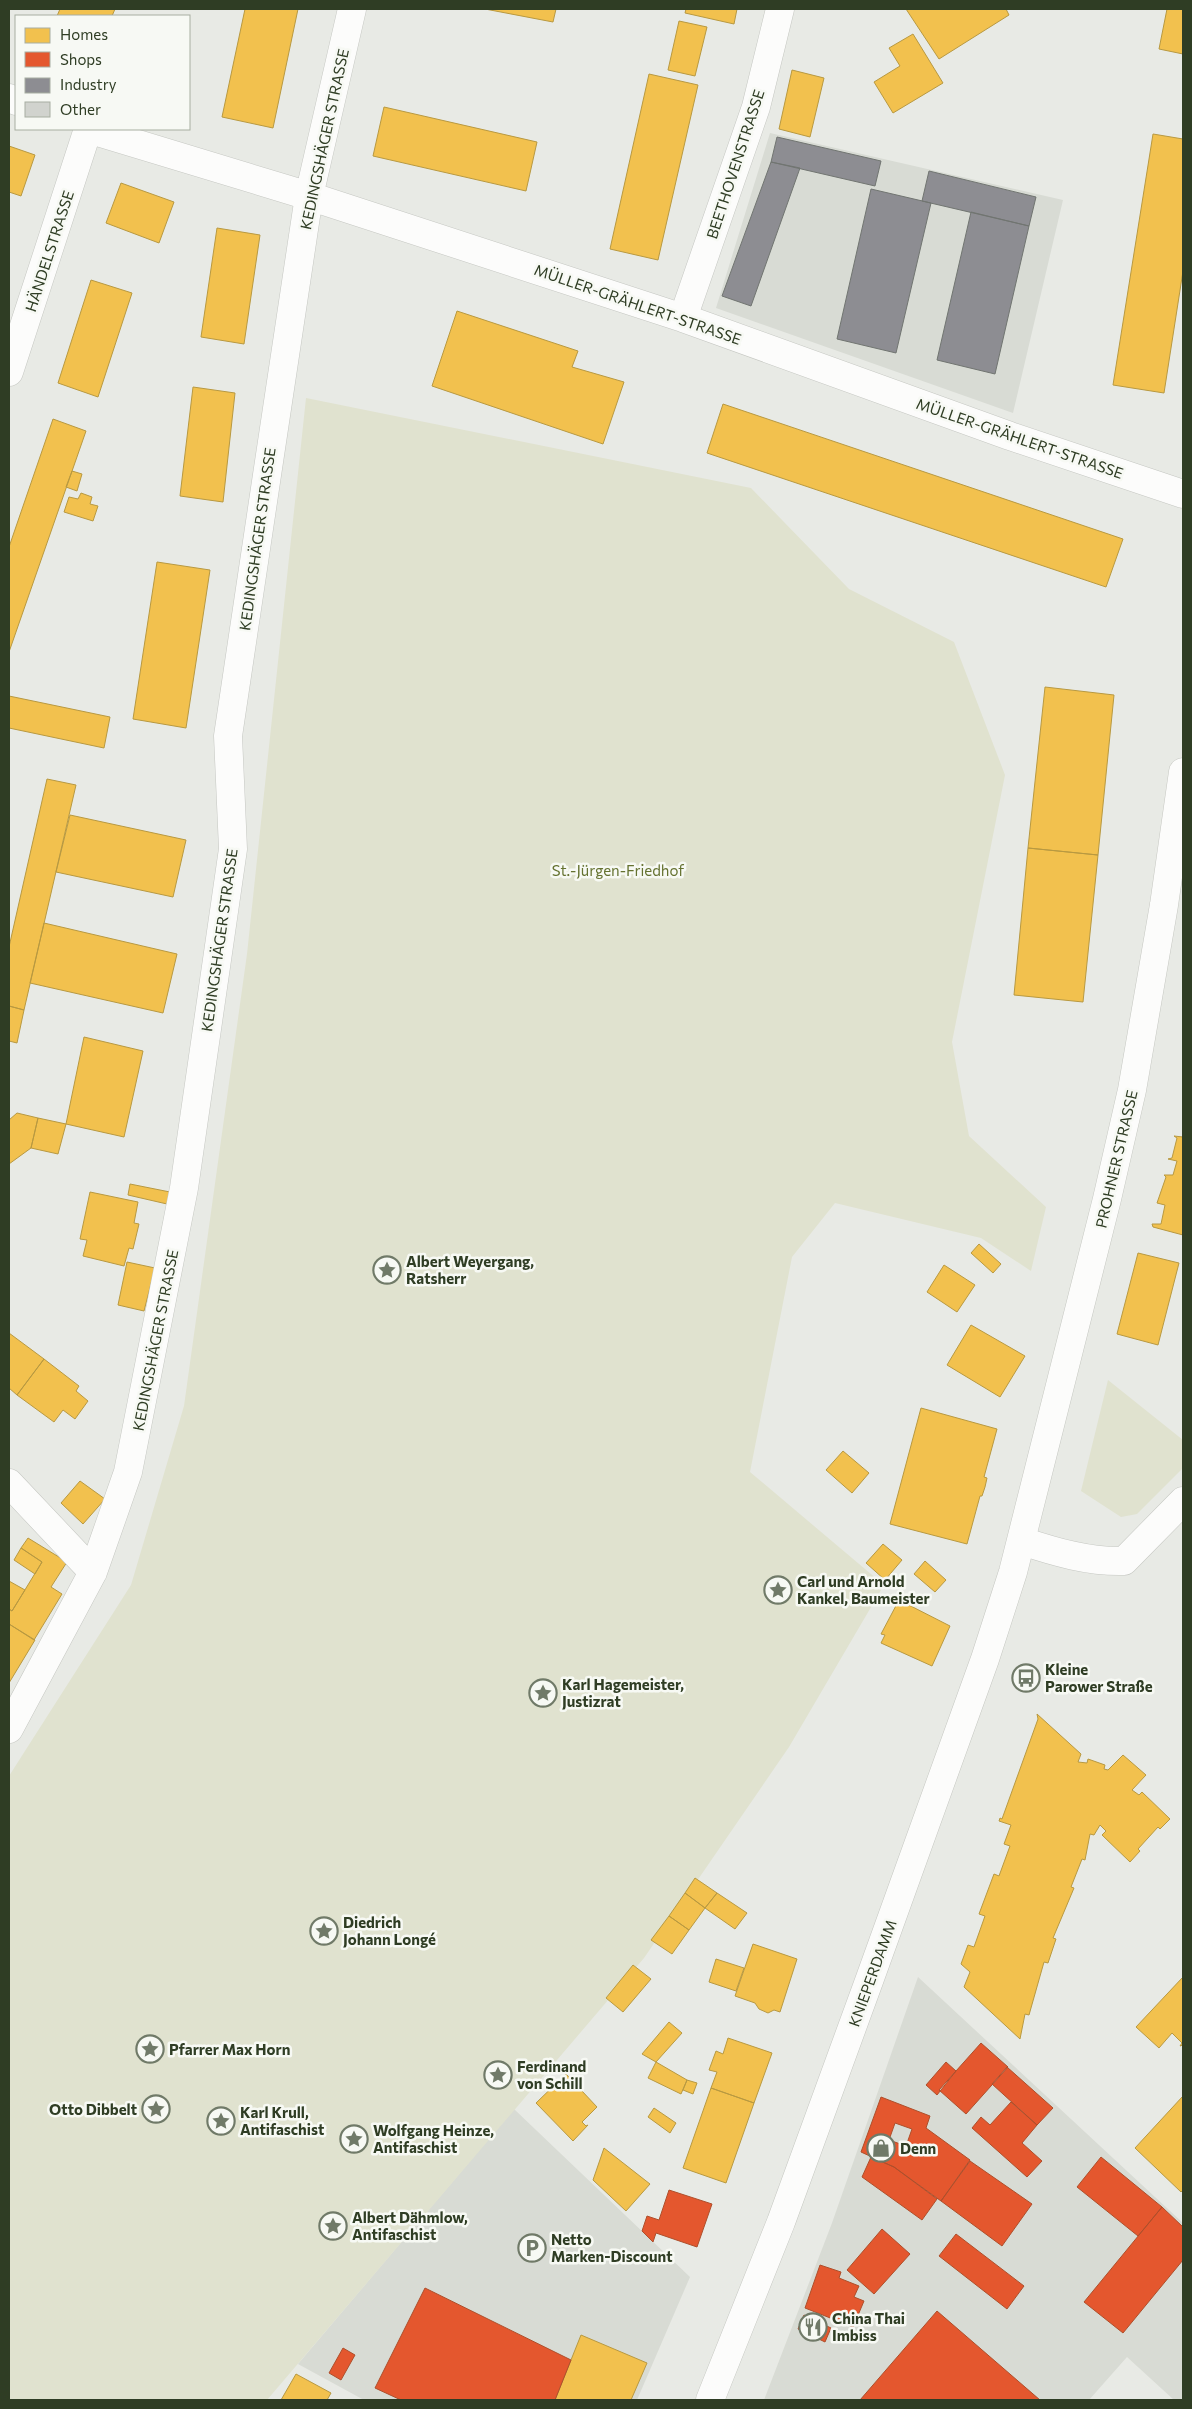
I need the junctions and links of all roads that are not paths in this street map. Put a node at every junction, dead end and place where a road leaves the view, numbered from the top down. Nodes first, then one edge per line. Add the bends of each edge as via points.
1 (352, 9) edge
2 (780, 9) edge
3 (88, 130) edge
4 (91, 130) edge
5 (310, 196) junction
6 (683, 318) junction
7 (9, 372) edge
8 (1183, 494) edge
9 (1183, 772) edge
10 (9, 1482) edge
11 (1183, 1501) edge
12 (1022, 1541) junction
13 (93, 1572) junction
14 (9, 1729) edge
15 (710, 2400) edge

1 - 5 street, KEDINGSHÄGER STRASSE
2 - 6 street, BEETHOVENSTRASSE via 756,107
3 - 7 street, HÄNDELSTRASSE
4 - 5 street, MÜLLER-GRÄHLERT-STRASSE
5 - 6 street, MÜLLER-GRÄHLERT-STRASSE
5 - 13 street, KEDINGSHÄGER STRASSE via 228,736 233,849 184,1188 128,1472
6 - 8 street, MÜLLER-GRÄHLERT-STRASSE via 1010,436
9 - 12 street, PROHNER STRASSE via 1132,1090 1108,1199
10 - 13 street
11 - 12 street via 1124,1561 1104,1562 1054,1552
12 - 15 street, KNIEPERDAMM via 986,1659 780,2222
13 - 14 street, KEDINGSHÄGER STRASSE

